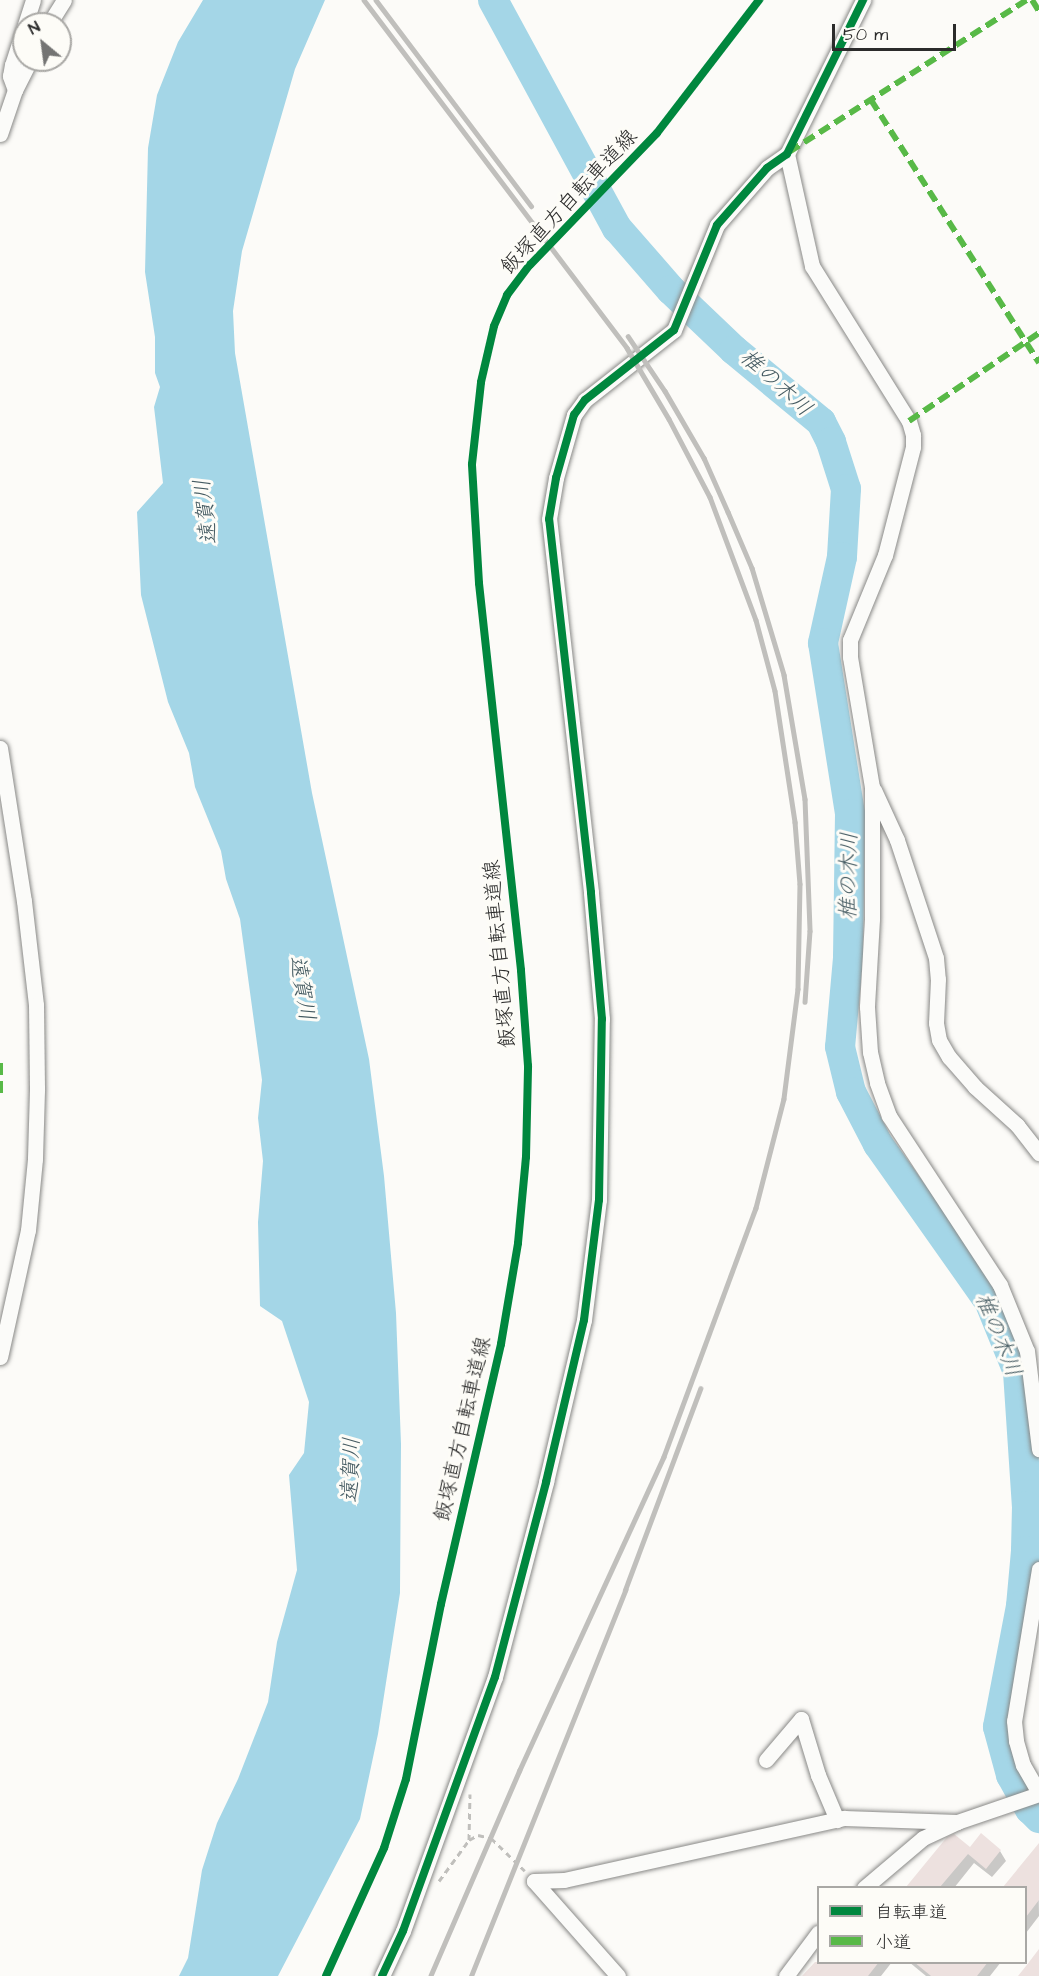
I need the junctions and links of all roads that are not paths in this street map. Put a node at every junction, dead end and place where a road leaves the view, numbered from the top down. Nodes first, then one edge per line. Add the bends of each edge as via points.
1 (33, 0) edge
2 (863, 0) edge
3 (24, 72) edge
4 (15, 90) junction
5 (0, 134) edge
6 (787, 154) junction
7 (0, 748) edge
8 (872, 787) junction
9 (1039, 1153) edge
10 (0, 1357) edge
11 (1039, 1431) edge
12 (1039, 1449) edge
13 (1039, 1569) edge
14 (766, 1760) dead end
15 (1039, 1794) edge
16 (837, 1820) junction
17 (957, 1822) junction
18 (865, 1886) edge
19 (817, 1936) edge
20 (381, 1976) edge
21 (618, 1976) edge
22 (786, 1976) edge

1 - 4 street via 12,65 10,76
2 - 6 street
3 - 4 street
4 - 5 street
6 - 8 street via 812,266 909,421 913,435 885,555 850,640
6 - 20 street via 767,168 717,225 674,330 599,387 574,415 556,478 549,519 602,1019 599,1200 584,1320 495,1677 403,1931
7 - 10 street via 36,1005 37,1090 28,1230
8 - 9 street via 897,840 936,958 939,1040 955,1064 1017,1125
8 - 11 street via 867,1007 877,1083 903,1141 1000,1285 1027,1351
11 - 12 street
13 - 15 street via 1014,1721 1023,1765
14 - 16 street via 801,1719
15 - 17 street
16 - 17 street
16 - 21 street via 564,1880 534,1881
17 - 18 street via 923,1838
19 - 22 street

